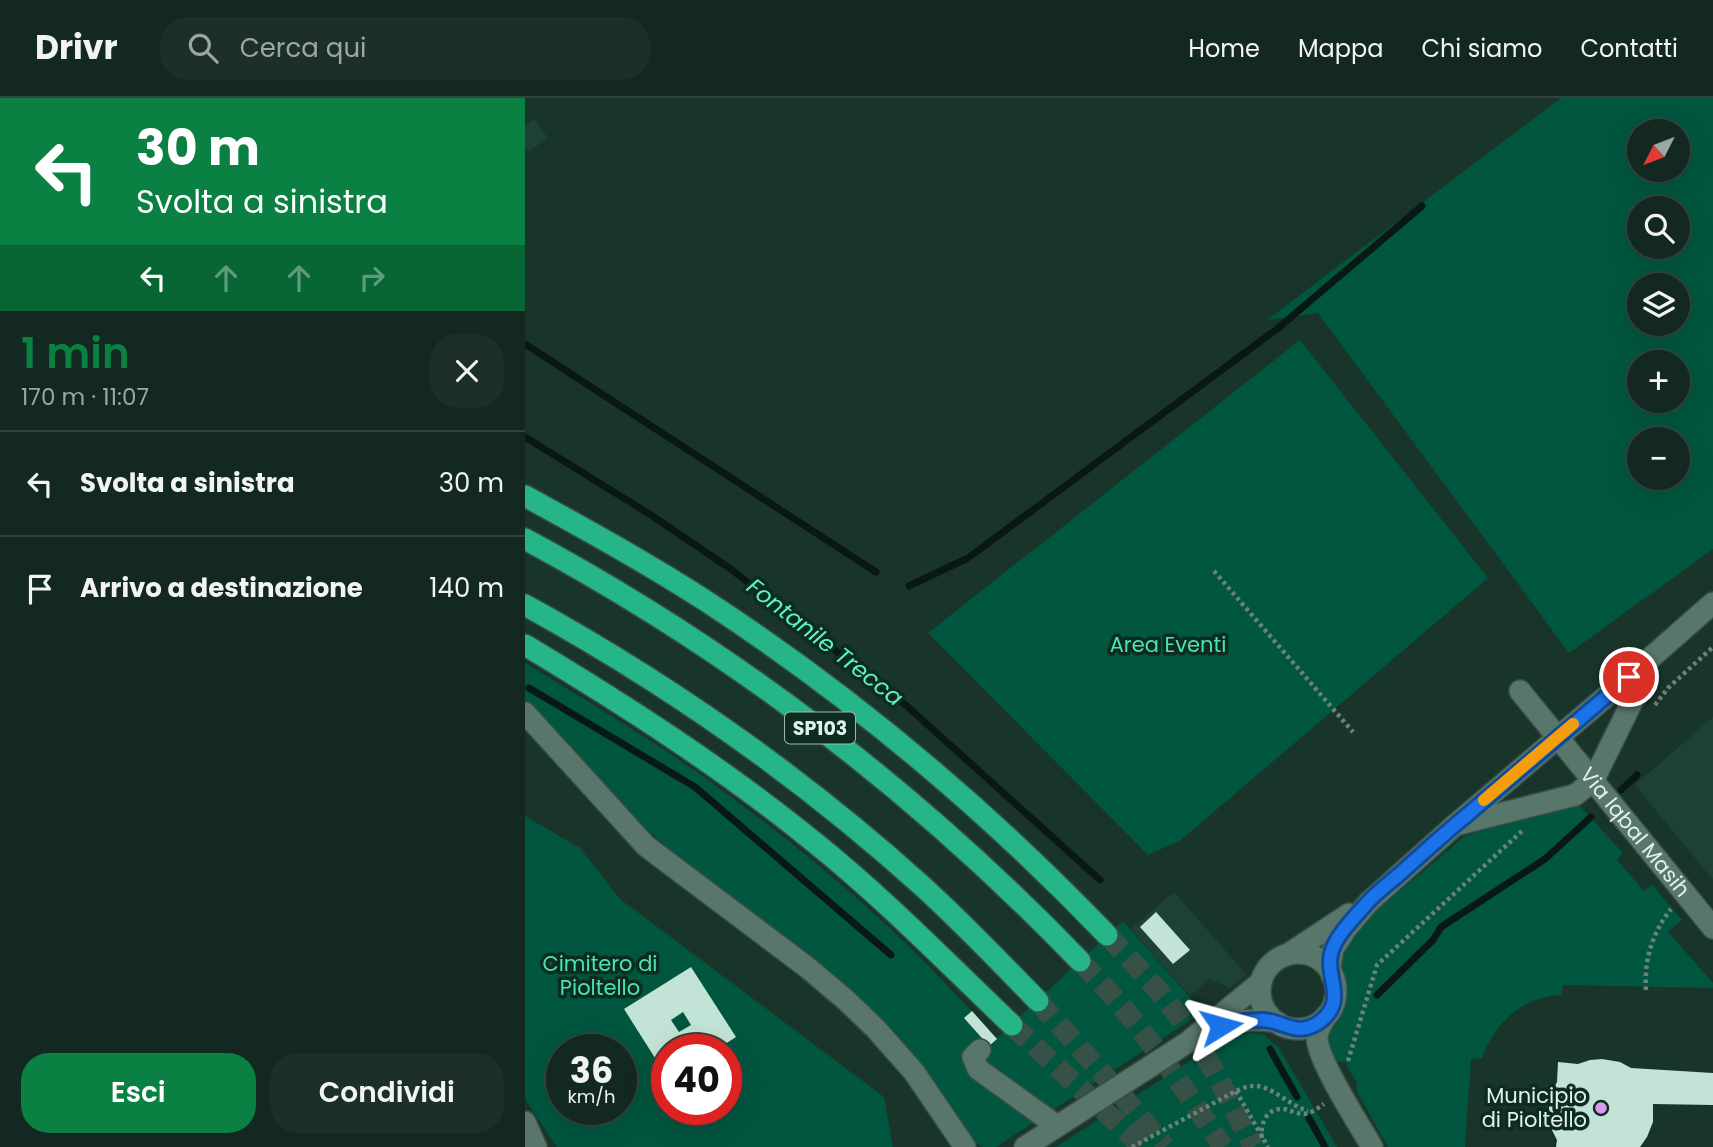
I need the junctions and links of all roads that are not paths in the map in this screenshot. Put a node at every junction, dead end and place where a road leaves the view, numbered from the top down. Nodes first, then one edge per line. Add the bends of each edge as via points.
1 (525, 496) edge
2 (525, 539) edge
3 (1713, 603) edge
4 (525, 605) edge
5 (525, 645) edge
6 (1629, 677) junction
7 (1520, 691) dead end
8 (525, 713) edge
9 (1557, 738) junction
10 (1593, 781) junction
11 (1454, 826) junction
12 (1369, 902) junction
13 (1713, 928) edge
14 (1107, 935) tunnel mouth
15 (1287, 955) junction
16 (1080, 961) tunnel mouth
17 (1332, 976) junction
18 (1261, 982) junction
19 (1038, 1001) tunnel mouth
20 (1326, 1016) junction
21 (1013, 1025) tunnel mouth
22 (1282, 1025) junction
23 (1188, 1042) junction
24 (980, 1050) dead end
25 (1337, 1065) junction
26 (525, 1122) edge
27 (1057, 1126) junction
28 (536, 1147) edge
29 (965, 1147) edge
30 (1025, 1147) edge
31 (1372, 1147) edge

1 - 14 highway via 682,586 826,684 974,805
2 - 16 highway, SP103 via 681,631 828,734 972,854
3 - 6 street
4 - 19 highway, SP103 via 665,687 797,781 922,885
5 - 21 highway via 656,726 755,796 855,876
6 - 9 street
6 - 10 street via 1634,698
7 - 9 street, Via Iqbal Masih
8 - 29 street via 646,846 808,968 876,1029 914,1072
9 - 10 street, Via Iqbal Masih
9 - 11 street
10 - 11 street via 1575,795
10 - 13 street, Via Iqbal Masih
11 - 12 street
12 - 15 street
12 - 17 street via 1332,949
15 - 17 street via 1314,957
15 - 18 street via 1271,965
17 - 20 street via 1335,995
18 - 22 street via 1264,1008
18 - 23 street
20 - 22 street via 1310,1027
20 - 25 street via 1318,1032 1318,1046
22 - 23 street via 1262,1020 1234,1022
22 - 25 street
23 - 27 street
24 - 27 street via 973,1057 978,1069
25 - 31 street via 1341,1094
26 - 28 street
27 - 30 street

